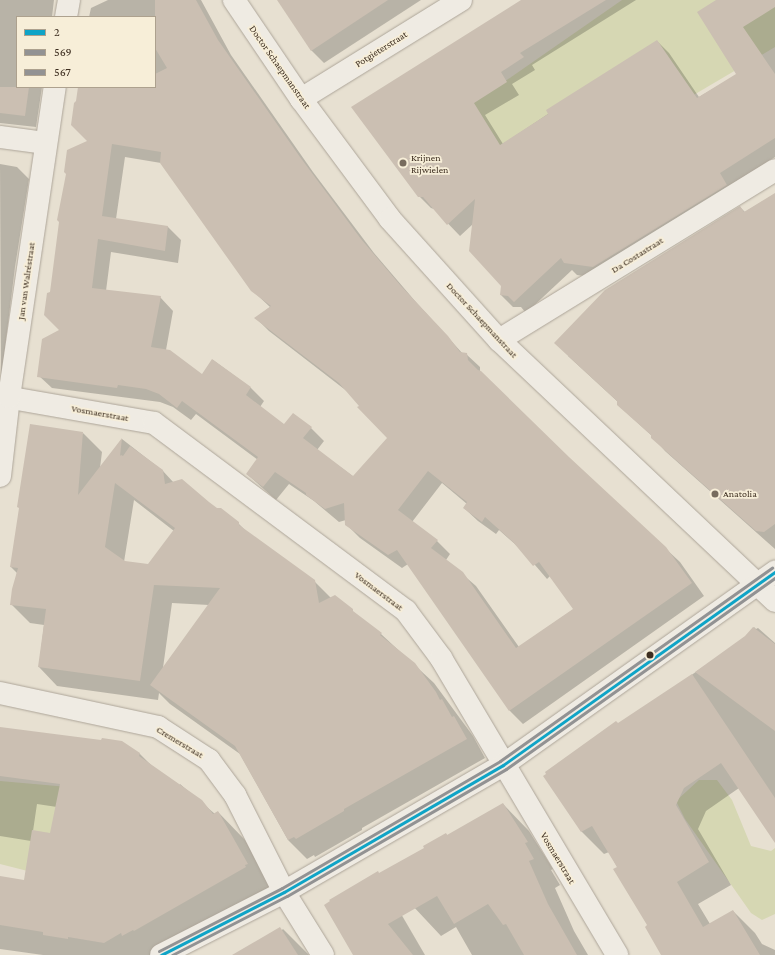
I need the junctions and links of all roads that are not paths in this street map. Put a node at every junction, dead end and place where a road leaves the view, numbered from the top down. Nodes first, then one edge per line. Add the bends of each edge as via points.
1 (69, 0) edge
2 (234, 0) edge
3 (461, 0) edge
4 (66, 16) edge
5 (55, 88) edge
6 (301, 99) junction
7 (0, 137) edge
8 (45, 143) junction
9 (775, 170) edge
10 (499, 340) junction
11 (5, 397) edge
12 (0, 476) edge
13 (775, 572) edge
14 (757, 585) junction
15 (775, 601) edge
16 (0, 693) edge
17 (503, 764) junction
18 (284, 892) junction
19 (161, 955) edge
20 (323, 955) edge
21 (617, 955) edge

1 - 4 street
2 - 6 street, Doctor Schaepmanstraat
3 - 6 street, Potgieterstraat
5 - 8 street, Jan van Walréstraat
6 - 10 street, Doctor Schaepmanstraat via 390,219
7 - 8 street
8 - 11 street, Jan van Walréstraat
9 - 10 street, Da Costastraat
10 - 14 street, Doctor Schaepmanstraat
11 - 12 street, Jan van Walréstraat
11 - 17 street, Vosmaerstraat via 154,423 406,611 441,658
13 - 14 street
14 - 15 street, Doctor Schaepmanstraat
14 - 17 street
16 - 18 street, Cremerstraat via 158,727 209,760 235,795
17 - 18 street
17 - 21 street, Vosmaerstraat
18 - 19 street
18 - 20 street, Cremerstraat

